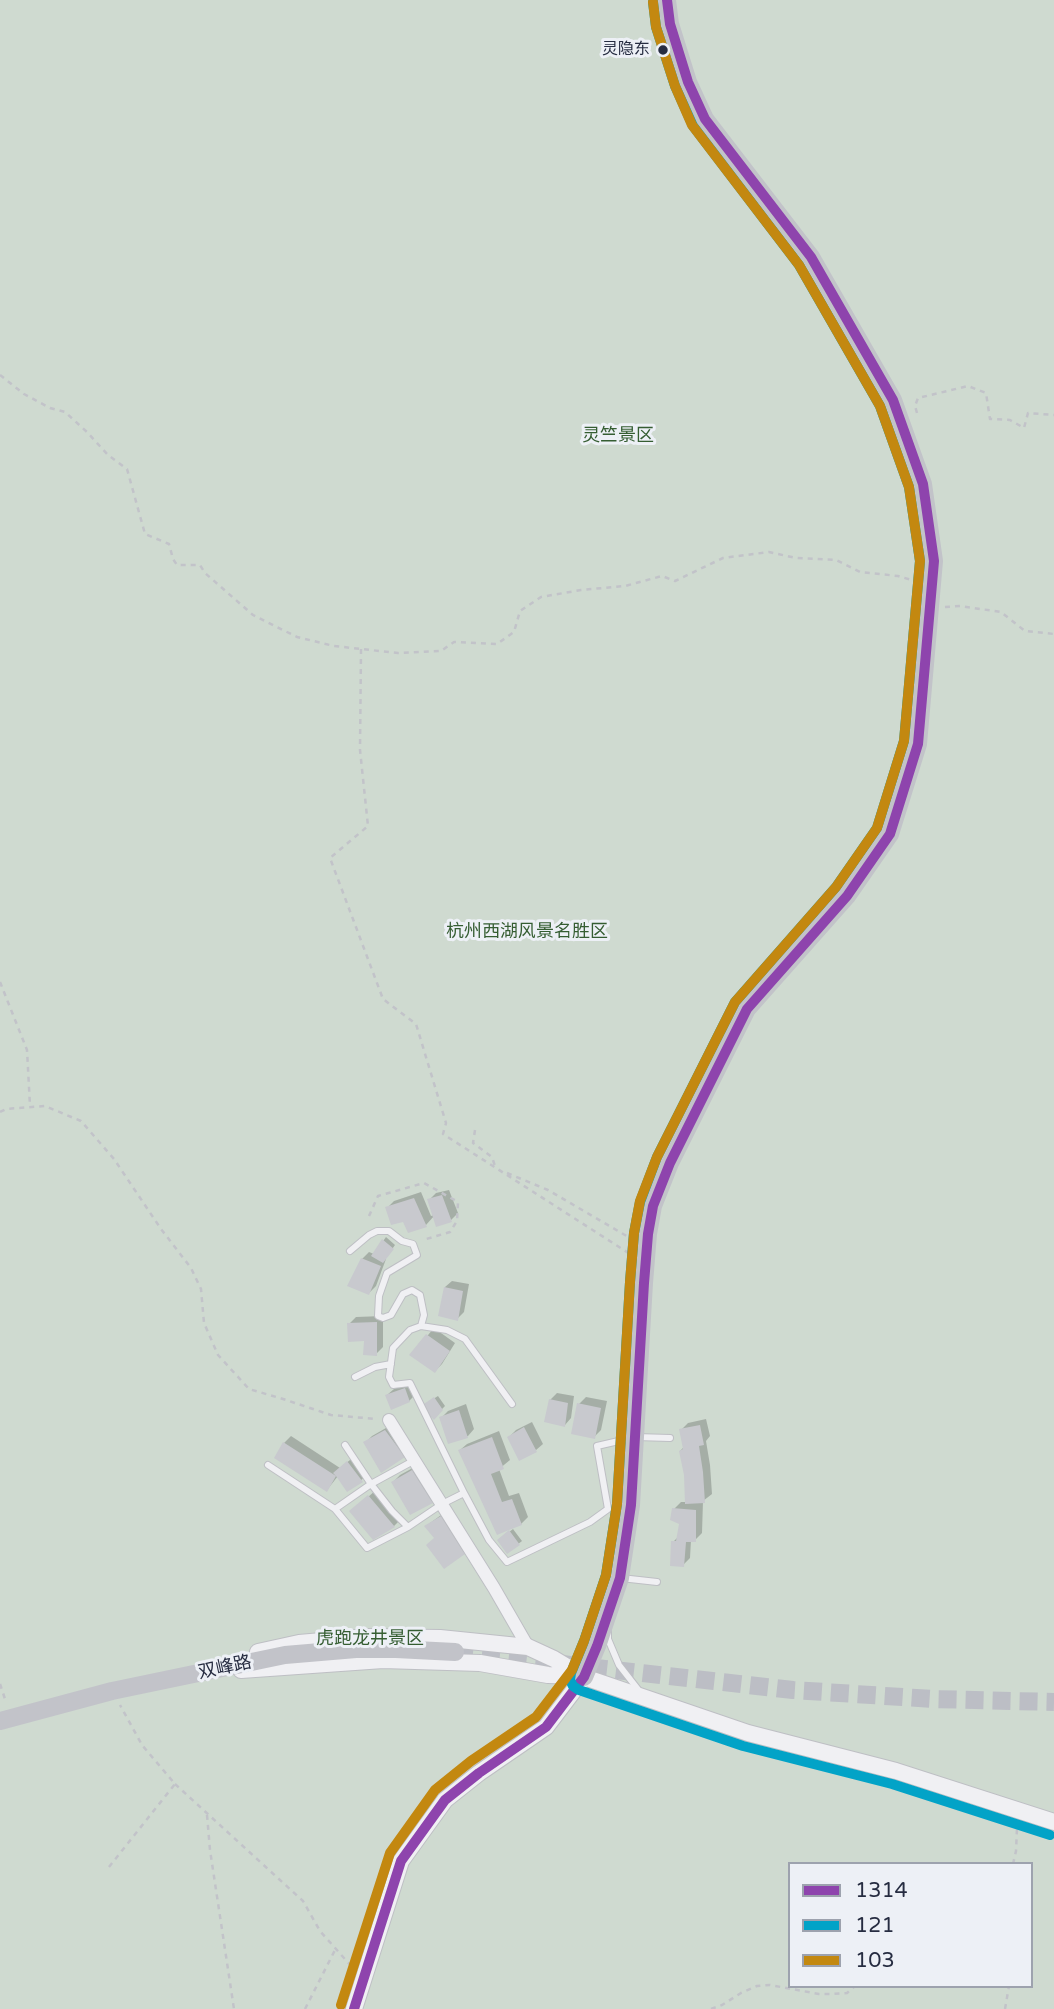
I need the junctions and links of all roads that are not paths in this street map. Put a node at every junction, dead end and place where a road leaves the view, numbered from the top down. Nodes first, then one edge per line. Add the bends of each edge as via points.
1 (667, 0) edge
2 (350, 1251) dead end
3 (421, 1326) junction
4 (391, 1364) junction
5 (355, 1377) dead end
6 (512, 1404) dead end
7 (390, 1420) road end
8 (636, 1437) junction
9 (670, 1438) dead end
10 (345, 1446) dead end
11 (415, 1460) junction
12 (268, 1465) dead end
13 (371, 1484) junction
14 (464, 1493) junction
15 (442, 1504) junction
16 (335, 1508) junction
17 (408, 1527) junction
18 (620, 1578) junction
19 (657, 1582) dead end
20 (608, 1610) junction
21 (528, 1647) junction
22 (455, 1652) tunnel mouth
23 (204, 1672) junction
24 (584, 1676) junction
25 (670, 1707) junction
26 (0, 1721) edge
27 (1054, 1822) edge
28 (354, 2009) edge

1 - 8 main road via 688,82 705,119 811,257 893,400 923,484 934,561 918,744 890,834 847,896 747,1009 653,1206 639,1251
2 - 3 lane via 377,1231 389,1231 413,1244 417,1255 387,1273 378,1316 391,1315 403,1294 412,1290 420,1295
3 - 4 lane via 410,1330 393,1348
3 - 6 lane via 465,1339
4 - 5 lane
4 - 14 lane via 393,1385 410,1383
7 - 11 street
8 - 9 lane
8 - 14 lane via 597,1446 608,1509 507,1562 489,1541
8 - 18 main road
10 - 13 lane
11 - 13 lane
11 - 15 street
12 - 16 lane
13 - 16 lane
13 - 17 lane
14 - 15 lane
15 - 17 lane
15 - 21 street
16 - 17 lane via 367,1548
18 - 19 lane
18 - 20 main road
20 - 24 main road
20 - 25 lane via 608,1639 619,1665 641,1692
21 - 23 street via 368,1637 299,1643 253,1653
21 - 24 street
22 - 23 main road, 双峰路 via 356,1649 285,1655
23 - 24 street via 383,1660 480,1663
23 - 26 main road, 双峰路
24 - 25 street
24 - 28 street via 546,1727 445,1800 401,1861
25 - 27 street via 748,1733 896,1770

